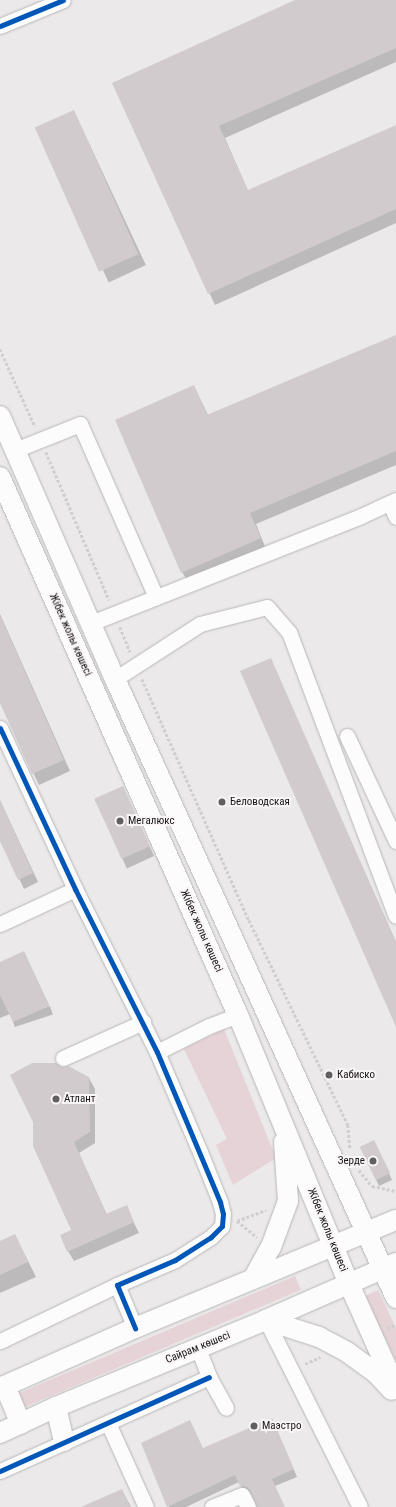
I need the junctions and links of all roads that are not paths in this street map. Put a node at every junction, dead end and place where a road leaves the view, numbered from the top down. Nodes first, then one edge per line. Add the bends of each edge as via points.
1 (63, 0) edge
2 (0, 26) edge
3 (0, 416) edge
4 (15, 450) junction
5 (0, 477) edge
6 (393, 502) edge
7 (396, 517) edge
8 (156, 597) junction
9 (91, 623) junction
10 (115, 679) junction
11 (0, 728) edge
12 (347, 736) dead end
13 (396, 841) edge
14 (75, 889) junction
15 (396, 916) edge
16 (0, 924) edge
17 (238, 1015) junction
18 (142, 1022) junction
19 (158, 1052) junction
20 (63, 1058) dead end
21 (284, 1126) junction
22 (396, 1220) edge
23 (366, 1232) junction
24 (333, 1246) junction
25 (389, 1267) edge
26 (253, 1279) junction
27 (349, 1284) junction
28 (117, 1285) junction
29 (396, 1298) edge
30 (266, 1320) junction
31 (135, 1328) junction
32 (0, 1341) edge
33 (198, 1348) junction
34 (209, 1377) junction
35 (2, 1387) edge
36 (396, 1388) edge
37 (396, 1393) edge
38 (56, 1406) junction
39 (226, 1408) dead end
40 (108, 1423) junction
41 (21, 1424) junction
42 (0, 1433) edge
43 (64, 1441) junction
44 (0, 1471) edge
45 (146, 1507) edge
46 (212, 1507) edge
47 (248, 1507) edge
48 (360, 1507) edge

1 - 2 street
3 - 4 main road
4 - 8 street via 80,424
4 - 9 main road
5 - 17 main road, Жібек жолы көшесі
6 - 7 street
6 - 8 street
8 - 9 street
9 - 10 main road
10 - 15 street via 200,624 267,607 289,632
10 - 23 main road
11 - 14 street
12 - 13 street
14 - 16 street
14 - 18 street
17 - 19 street via 209,1026
17 - 21 main road, Жібек жолы көшесі
18 - 19 street
18 - 20 street
19 - 28 street via 220,1202 222,1226 211,1237 175,1260
21 - 24 main road, Жібек жолы көшесі
21 - 26 main road via 288,1201 271,1247
22 - 23 main road
23 - 24 main road
23 - 25 main road
24 - 26 main road
24 - 27 main road, Жібек жолы көшесі
25 - 27 main road, Сайрам көшесі
25 - 29 main road
26 - 31 main road
27 - 30 main road, Сайрам көшесі
27 - 36 main road, Жібек жолы көшесі
28 - 31 street
28 - 32 street
30 - 33 main road, Сайрам көшесі
30 - 37 main road via 319,1338 347,1352 376,1373
30 - 48 street
31 - 35 main road
33 - 34 street
33 - 38 main road, Сайрам көшесі
34 - 39 street
34 - 40 street
35 - 41 main road
38 - 41 main road, Сайрам көшесі
38 - 43 main road
40 - 43 street
40 - 45 street
41 - 42 main road, Сайрам көшесі
43 - 44 street
46 - 47 street via 242,1495

